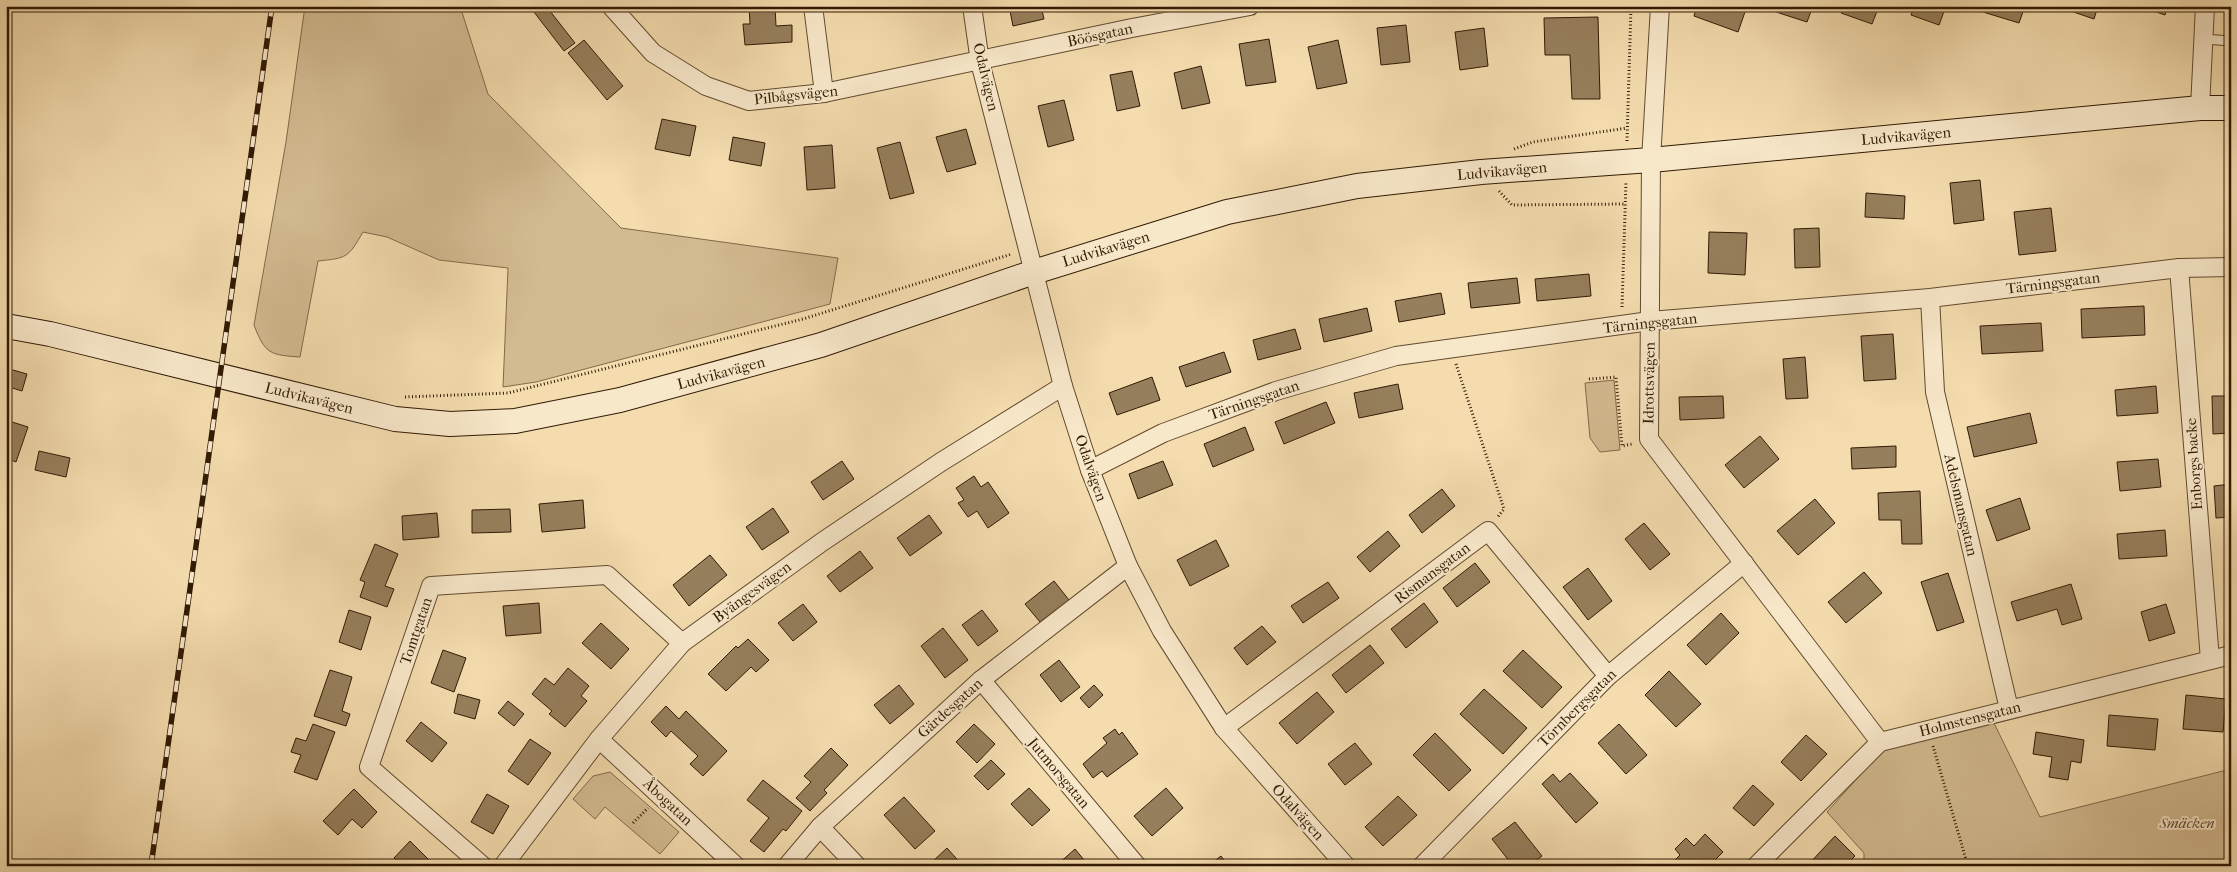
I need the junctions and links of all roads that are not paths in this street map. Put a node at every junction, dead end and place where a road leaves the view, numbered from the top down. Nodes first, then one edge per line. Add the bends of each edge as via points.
1 (611, 6) edge
2 (813, 6) edge
3 (972, 6) edge
4 (1250, 6) edge
5 (1660, 6) edge
6 (2205, 6) edge
7 (2204, 40) junction
8 (2231, 41) edge
9 (980, 62) junction
10 (824, 94) junction
11 (2200, 108) junction
12 (2231, 108) edge
13 (1651, 160) junction
14 (2179, 268) junction
15 (2231, 268) edge
16 (1034, 272) junction
17 (1930, 298) junction
18 (1650, 322) junction
19 (6, 326) edge
20 (1063, 386) junction
21 (1090, 470) junction
22 (1744, 563) junction
23 (1128, 566) junction
24 (682, 643) junction
25 (2231, 655) edge
26 (2210, 660) junction
27 (1608, 676) junction
28 (980, 680) junction
29 (2009, 709) junction
30 (1224, 728) junction
31 (599, 739) junction
32 (1880, 742) junction
33 (820, 827) junction
34 (483, 866) edge
35 (503, 866) edge
36 (736, 866) edge
37 (787, 866) edge
38 (857, 866) edge
39 (1136, 866) edge
40 (1346, 866) edge
41 (1422, 866) edge
42 (1756, 866) edge

1 - 10 street, Pilbågsvägen via 653,53 706,86 749,101
2 - 10 street
3 - 9 street, Odalvägen
4 - 9 street, Böösgatan
5 - 13 street, Idrottsvägen
6 - 7 street
7 - 8 lane
7 - 11 street
9 - 10 street, Pilbågsvägen
9 - 16 street, Odalvägen
11 - 12 street, Ludvikavägen
11 - 13 street, Ludvikavägen
13 - 16 street, Ludvikavägen via 1482,172 1357,186 1227,212
13 - 18 street, Idrottsvägen
14 - 15 street, Tärningsgatan
14 - 17 street, Tärningsgatan
14 - 26 street, Enborgs backe
16 - 19 street, Ludvikavägen via 821,345 620,400 515,421 450,424 395,419
16 - 20 street, Odalvägen
17 - 18 street, Tärningsgatan
17 - 29 street, Adelsmansgatan via 1935,392
18 - 21 street, Tärningsgatan via 1396,356 1276,391 1163,433
18 - 22 street, Idrottsvägen via 1649,439
20 - 21 street, Odalvägen
20 - 24 street, Byängesvägen via 822,542
21 - 23 street, Odalvägen
22 - 27 street, Törnbergsgatan
22 - 32 street, Idrottsvägen
23 - 28 street, Gärdesgatan
23 - 30 street, Odalvägen via 1162,631
24 - 31 street, Byängesvägen
24 - 34 street, Tomtgatan via 607,575 431,586 369,766
25 - 26 street, Holmstensgatan
26 - 29 street, Holmstensgatan
27 - 30 street, Rismansgatan via 1488,531
27 - 41 street, Törnbergsgatan
28 - 33 street, Gärdesgatan
28 - 39 street, Jutmorsgatan
29 - 32 street, Holmstensgatan
30 - 40 street, Odalvägen
31 - 35 street, Byängesvägen
31 - 36 street, Åbogatan
32 - 42 street, Holmstensgatan
33 - 37 street, Gärdesgatan
33 - 38 street

